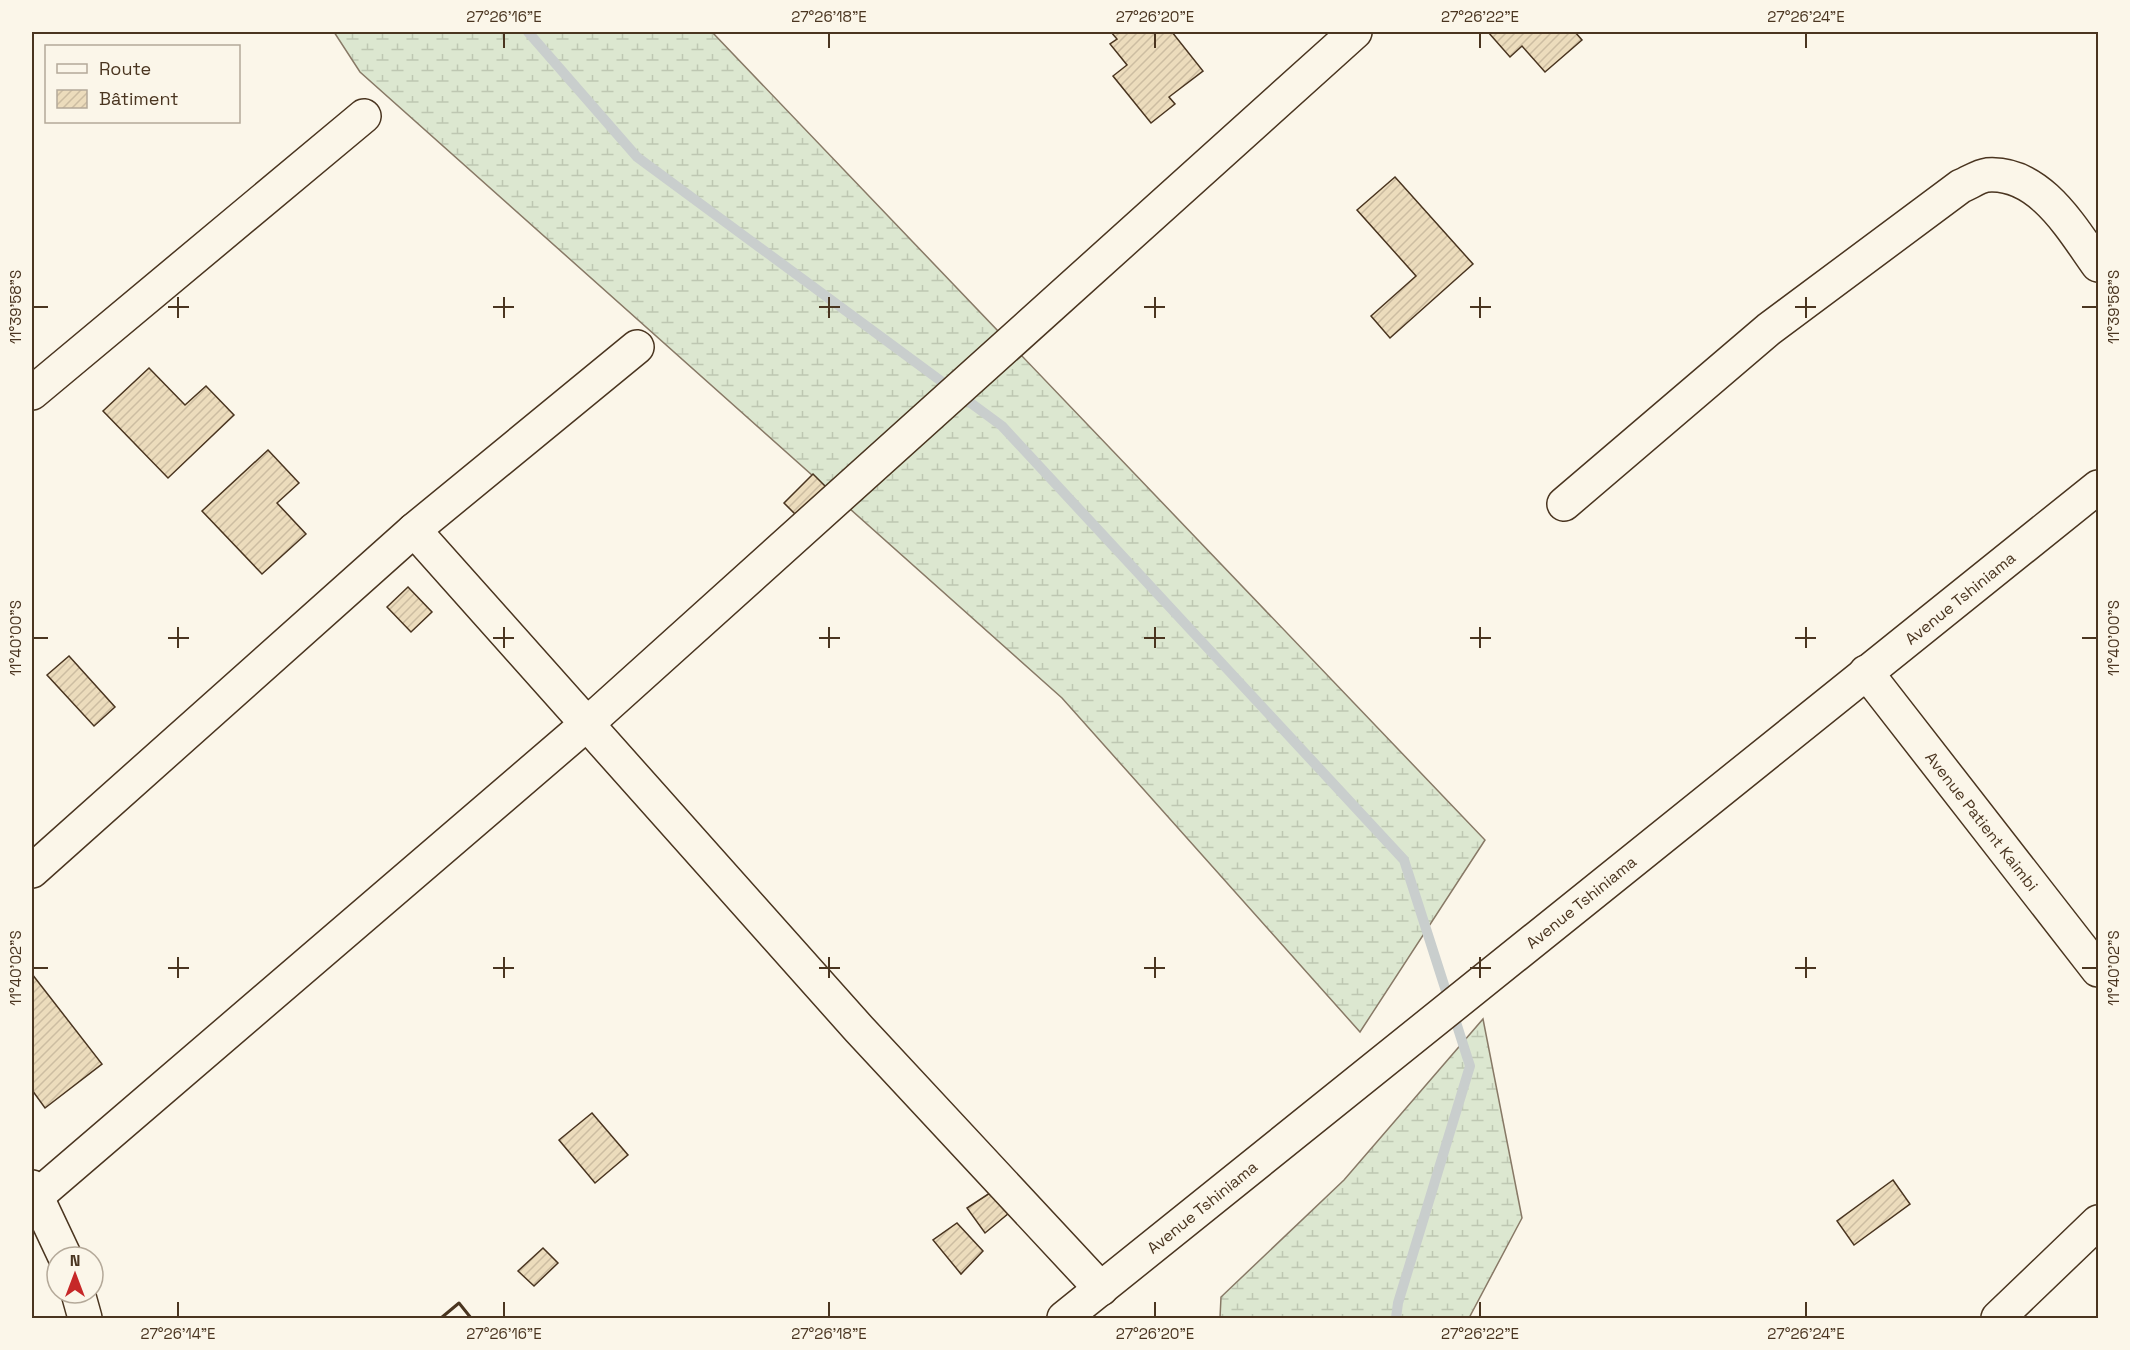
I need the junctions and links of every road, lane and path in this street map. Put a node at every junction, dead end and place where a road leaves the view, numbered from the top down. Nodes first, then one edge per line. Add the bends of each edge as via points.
1 (1355, 32) edge
2 (364, 116) dead end
3 (2098, 265) edge
4 (637, 347) dead end
5 (32, 393) edge
6 (2098, 487) edge
7 (1564, 504) dead end
8 (414, 530) junction
9 (1866, 672) junction
10 (588, 723) junction
11 (32, 871) edge
12 (2098, 970) edge
13 (34, 1192) edge
14 (2098, 1222) edge
15 (59, 1245) edge
16 (1101, 1288) junction
17 (1064, 1318) edge
18 (1998, 1318) edge

1 - 10 street
2 - 5 street
3 - 7 street via 2057,209 2022,180 1987,175 1961,186 1769,329
4 - 8 street
6 - 9 street, Avenue Tshiniama
8 - 10 street
8 - 11 street
9 - 12 street, Avenue Patient Kaimbi
9 - 16 street, Avenue Tshiniama
10 - 13 street
10 - 16 street via 859,1029
13 - 15 street
14 - 18 street
16 - 17 street, Avenue Tshiniama

